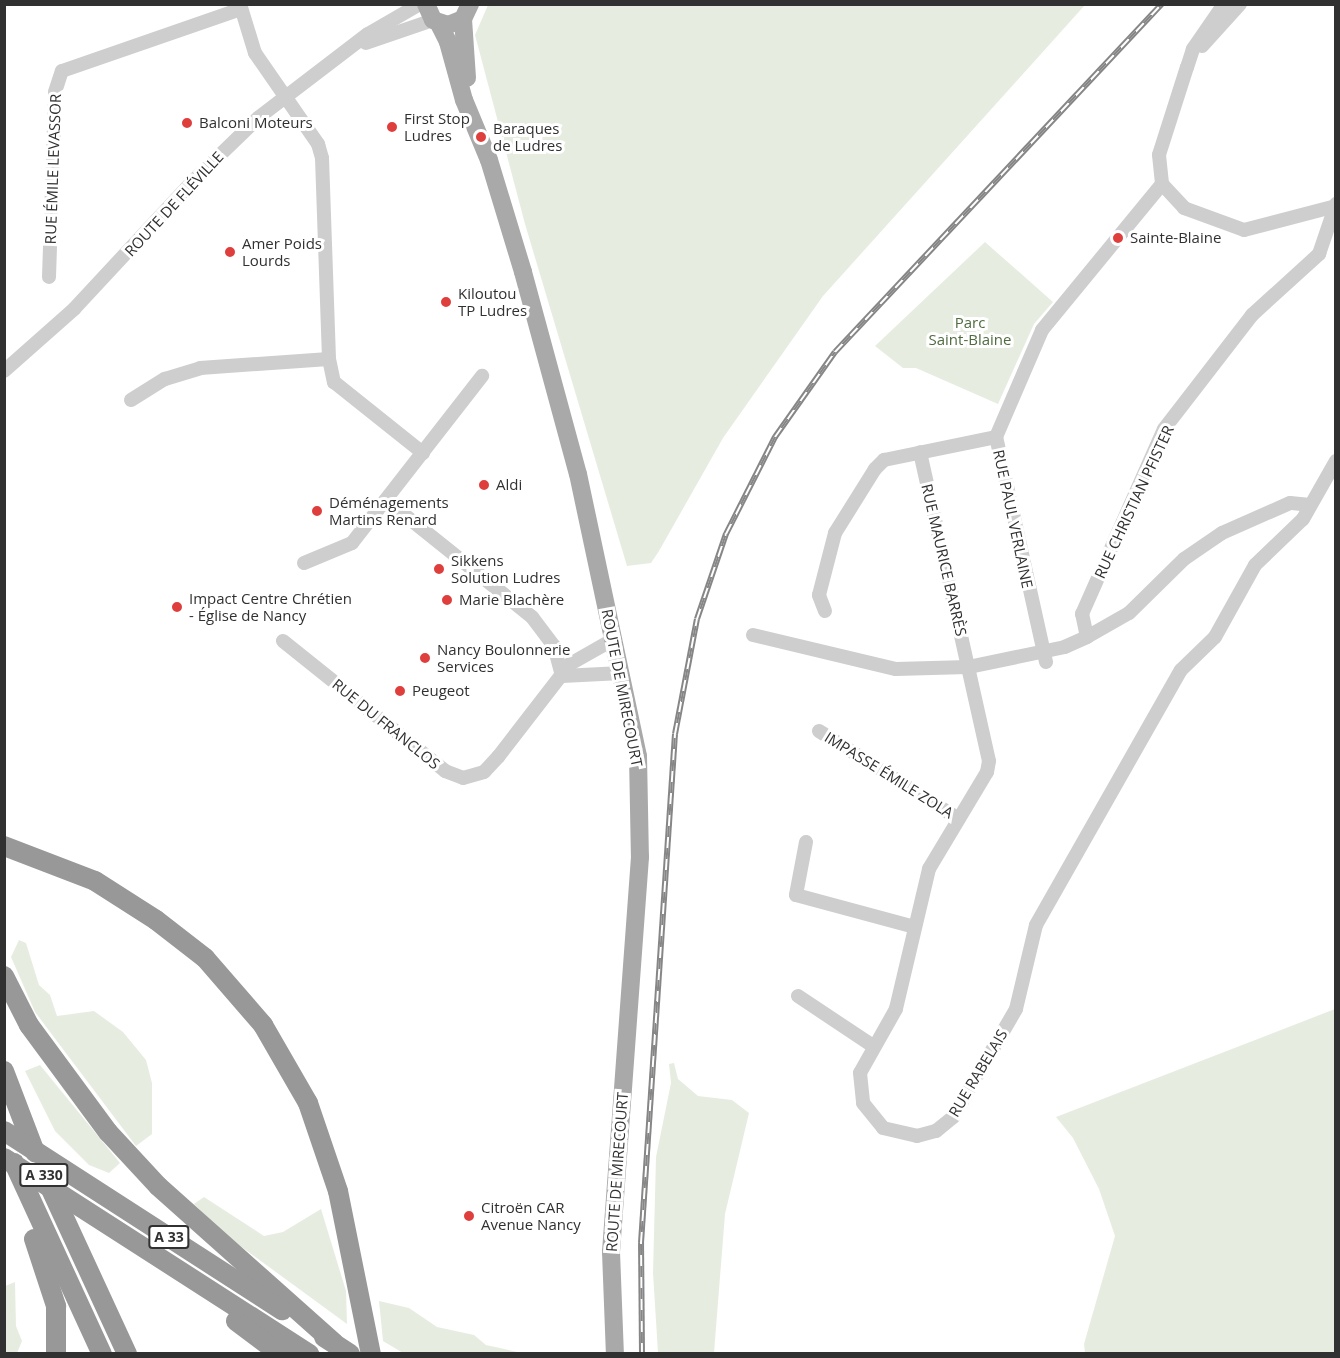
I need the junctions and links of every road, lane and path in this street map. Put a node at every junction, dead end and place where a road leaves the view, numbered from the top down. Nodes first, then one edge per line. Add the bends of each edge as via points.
1 (420, 4) edge
2 (1224, 4) edge
3 (1240, 4) edge
4 (241, 7) edge
5 (466, 12) edge
6 (433, 16) edge
7 (353, 49) junction
8 (1186, 67) junction
9 (285, 97) junction
10 (472, 112) junction
11 (1162, 184) junction
12 (1335, 205) edge
13 (49, 277) dead end
14 (329, 359) junction
15 (4, 371) edge
16 (482, 376) dead end
17 (131, 400) dead end
18 (996, 437) junction
19 (920, 452) junction
20 (423, 453) junction
21 (1335, 461) edge
22 (386, 500) junction
23 (1310, 505) junction
24 (304, 563) dead end
25 (825, 611) dead end
26 (753, 635) dead end
27 (1087, 637) junction
28 (614, 639) junction
29 (283, 641) dead end
30 (1045, 657) junction
31 (968, 667) junction
32 (622, 673) junction
33 (562, 676) junction
34 (819, 731) dead end
35 (959, 819) junction
36 (806, 842) dead end
37 (4, 846) edge
38 (915, 927) junction
39 (4, 976) edge
40 (798, 996) dead end
41 (873, 1046) junction
42 (4, 1071) edge
43 (4, 1131) edge
44 (4, 1137) edge
45 (4, 1158) edge
46 (36, 1229) junction
47 (175, 1268) junction
48 (342, 1348) edge
49 (128, 1351) edge
50 (56, 1353) edge
51 (102, 1353) edge
52 (280, 1353) edge
53 (309, 1353) edge
54 (371, 1353) edge
55 (615, 1353) edge

1 - 7 street, ROUTE DE FLÉVILLE via 368,34
2 - 8 street via 1193,49
3 - 8 street
4 - 9 street via 255,53
4 - 13 street, RUE ÉMILE LEVASSOR via 62,71 55,92
5 - 6 main road via 456,24
5 - 10 main road, ROUTE DE MIRECOURT
6 - 7 street, ROUTE DE FLÉVILLE
6 - 10 main road, ROUTE DE MIRECOURT via 448,42 464,100
7 - 9 street, ROUTE DE FLÉVILLE
8 - 11 street via 1159,155
9 - 14 street via 318,144 322,158
9 - 15 street, ROUTE DE FLÉVILLE via 229,145 89,293
10 - 28 main road, ROUTE DE MIRECOURT via 512,231 578,474
11 - 12 street via 1184,208 1244,230
11 - 18 street, RUE PAUL VERLAINE via 1042,330
12 - 27 street, RUE CHRISTIAN PFISTER via 1319,254 1252,315 1164,429 1082,614
14 - 17 street via 200,368 165,379
14 - 20 street via 334,382
16 - 20 street
18 - 19 street
18 - 30 street, RUE PAUL VERLAINE
19 - 25 street via 884,460 835,533 819,595
19 - 31 street, RUE MAURICE BARRÈS
20 - 22 street
21 - 23 street, RUE RABELAIS
22 - 24 street via 352,543
22 - 33 street via 494,583 545,633 559,658
23 - 27 street via 1290,503 1222,533 1184,559 1129,614
23 - 41 street, RUE RABELAIS via 1296,529 1255,565 1215,637 1181,670 1099,820 1041,915 1016,1009 945,1125 928,1134 904,1135 883,1128 870,1116 859,1084 862,1064
26 - 31 street via 896,669
27 - 30 street
28 - 32 main road, ROUTE DE MIRECOURT
28 - 33 street, RUE DU FRANCLOS via 579,657
29 - 33 street, RUE DU FRANCLOS via 445,771 463,778 484,772
30 - 31 street
31 - 35 street, RUE RABELAIS via 989,761 982,782
32 - 33 street
32 - 55 main road, ROUTE DE MIRECOURT via 638,756 640,846 611,1252
34 - 35 street, IMPASSE ÉMILE ZOLA
35 - 38 street, RUE RABELAIS via 929,869
36 - 38 street via 796,895
37 - 54 highway via 95,881 156,920 205,958 263,1025 308,1103 338,1191
38 - 41 street, RUE RABELAIS via 896,1009
39 - 48 highway via 29,1025 108,1132 158,1186
40 - 41 street
42 - 49 highway, A 330 via 82,1260
43 - 48 highway, A 33
44 - 46 highway, A 330
45 - 47 highway, A 33
46 - 50 highway via 56,1306
46 - 51 highway
47 - 52 highway via 208,1301
47 - 53 highway, A 33

